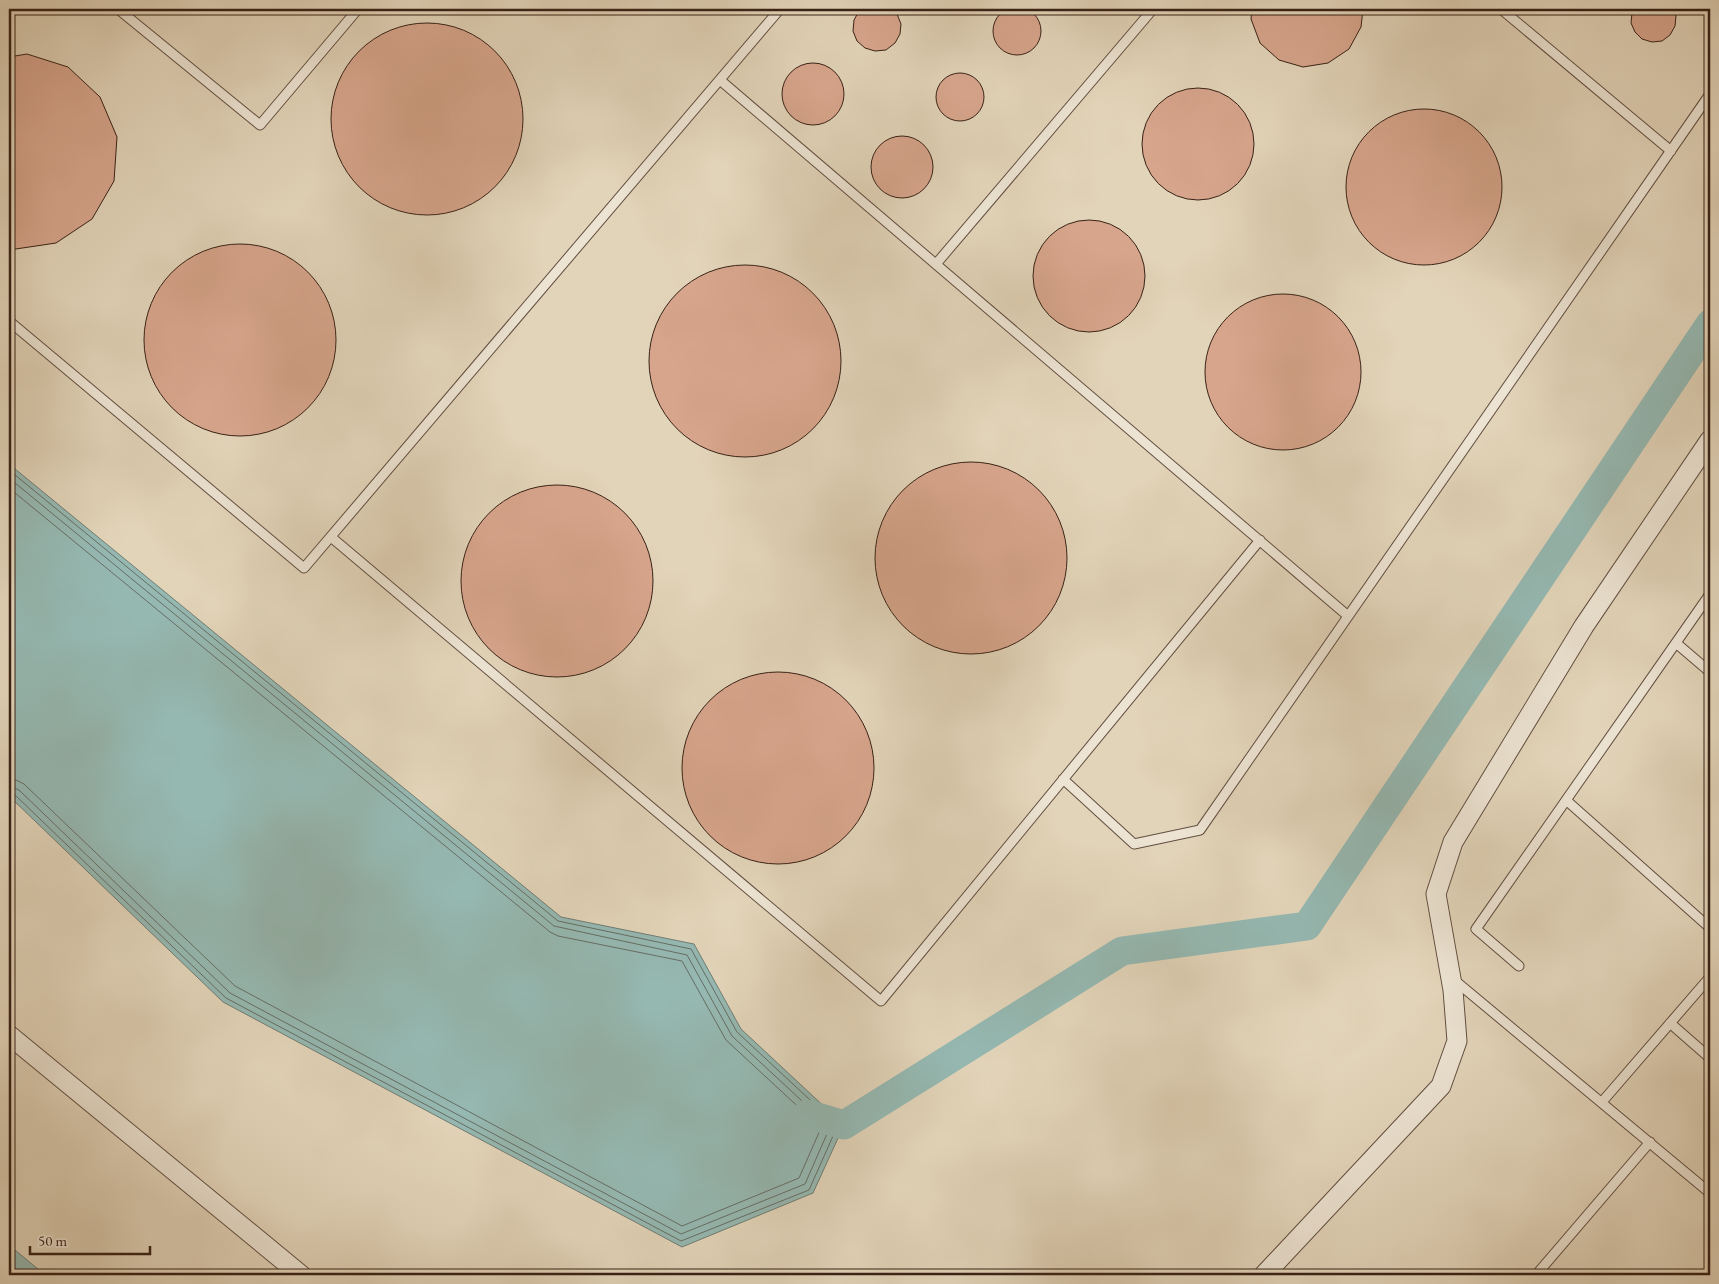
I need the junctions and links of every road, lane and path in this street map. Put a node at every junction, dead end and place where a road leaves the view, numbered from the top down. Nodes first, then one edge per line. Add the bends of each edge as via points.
1 (118, 9) edge
2 (358, 9) edge
3 (780, 9) edge
4 (1152, 9) edge
5 (1501, 9) edge
6 (720, 80) junction
7 (1710, 94) edge
8 (1671, 150) junction
9 (936, 264) junction
10 (9, 321) edge
11 (1710, 440) edge
12 (331, 537) junction
13 (1260, 540) junction
14 (1710, 594) edge
15 (1348, 616) junction
16 (1676, 643) junction
17 (1710, 672) edge
18 (1063, 779) junction
19 (1566, 800) junction
20 (1710, 928) edge
21 (1519, 966) dead end
22 (1451, 977) junction
23 (1710, 977) edge
24 (1670, 1024) junction
25 (9, 1035) edge
26 (1710, 1058) edge
27 (1602, 1102) junction
28 (1650, 1142) junction
29 (1710, 1193) edge
30 (301, 1275) edge
31 (1264, 1275) edge
32 (1536, 1275) edge

1 - 2 lane via 260,125
3 - 6 lane
4 - 9 lane
5 - 8 lane
6 - 9 lane
6 - 12 lane
7 - 8 lane
8 - 15 lane
9 - 13 lane
10 - 12 lane via 304,568
11 - 22 street via 1584,626 1453,842 1436,894
12 - 18 lane via 881,1001
13 - 15 lane
13 - 18 lane
14 - 16 lane
15 - 18 lane via 1200,830 1134,844
16 - 17 lane
16 - 19 lane
19 - 20 lane
19 - 21 lane via 1476,929
22 - 27 lane
22 - 31 street via 1456,1041 1441,1086
23 - 24 lane
24 - 26 lane
24 - 27 lane
25 - 30 street
27 - 28 lane
28 - 29 lane
28 - 32 lane

